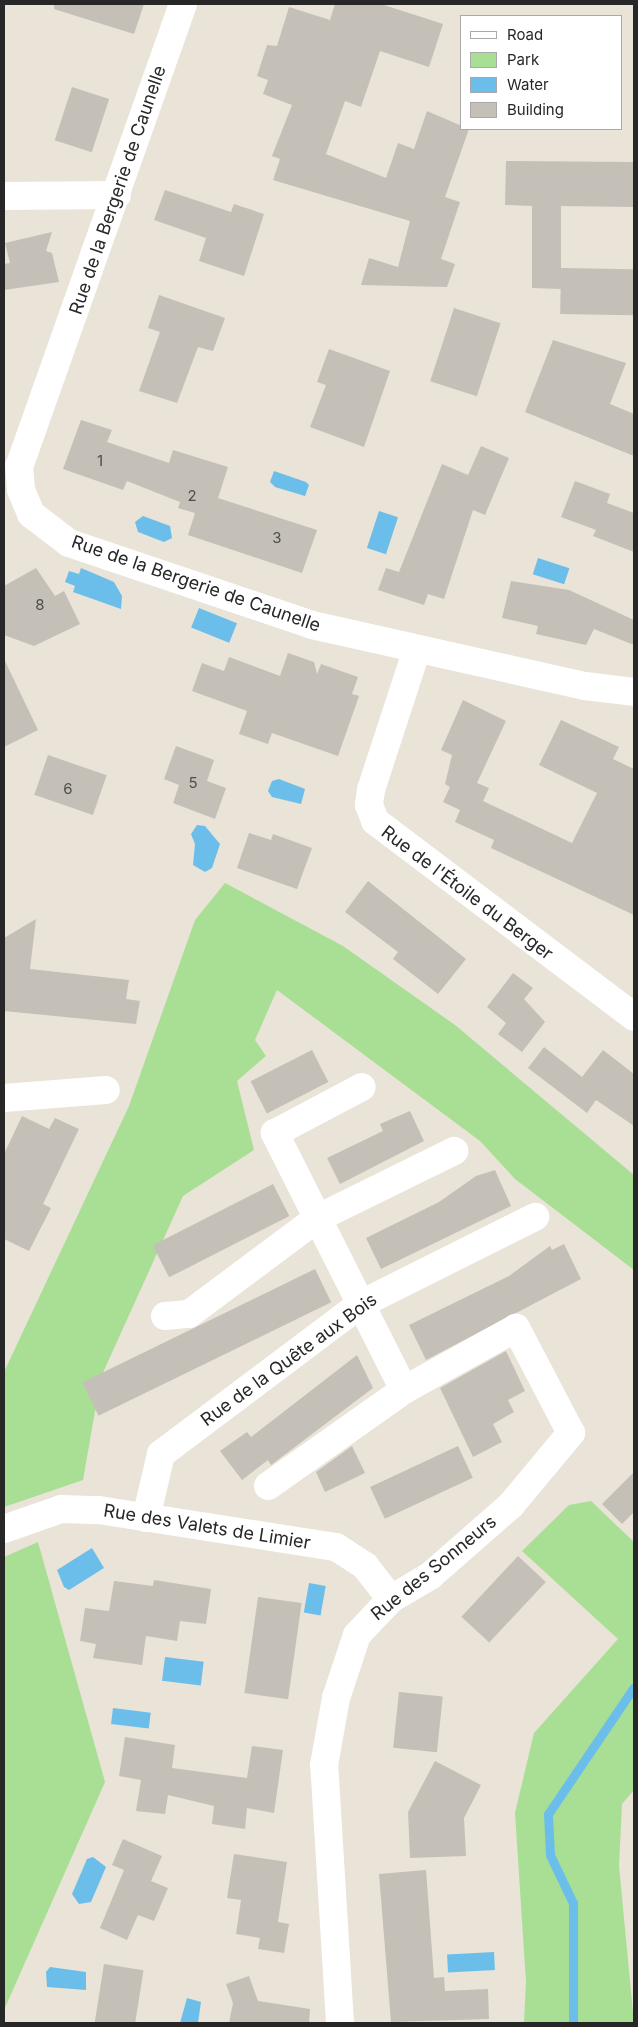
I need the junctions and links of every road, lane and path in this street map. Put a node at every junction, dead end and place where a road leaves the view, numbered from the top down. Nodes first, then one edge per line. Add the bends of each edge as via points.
1 (183, 4) edge
2 (117, 195) junction
3 (4, 196) edge
4 (417, 649) junction
5 (634, 692) edge
6 (634, 1016) edge
7 (362, 1087) dead end
8 (106, 1090) dead end
9 (4, 1098) edge
10 (454, 1151) dead end
11 (318, 1218) junction
12 (535, 1218) dead end
13 (361, 1304) junction
14 (165, 1316) dead end
15 (404, 1390) junction
16 (268, 1486) dead end
17 (146, 1518) junction
18 (4, 1529) edge
19 (391, 1599) junction
20 (340, 2023) edge

1 - 2 street, Rue de la Bergerie de Caunelle
2 - 3 street
2 - 4 street, Rue de la Bergerie de Caunelle via 20,466 21,490 32,514 69,542 312,625
4 - 5 street, Rue de la Bergerie de Caunelle via 585,686
4 - 6 street, Rue de l'Étoile du Berger via 371,790 369,805 375,822
7 - 11 street via 275,1133
8 - 9 street
10 - 11 street
11 - 13 street
11 - 14 street via 189,1314
12 - 13 street, Rue de la Quête aux Bois
13 - 15 street
13 - 17 street, Rue de la Quête aux Bois via 161,1454
15 - 16 street
15 - 19 street, Rue des Sonneurs via 516,1328 571,1433 511,1505 430,1576
17 - 18 street, Rue des Valets de Limier via 61,1509
17 - 19 street, Rue des Valets de Limier via 336,1547 365,1566
19 - 20 street, Rue des Sonneurs via 357,1635 336,1698 324,1765

